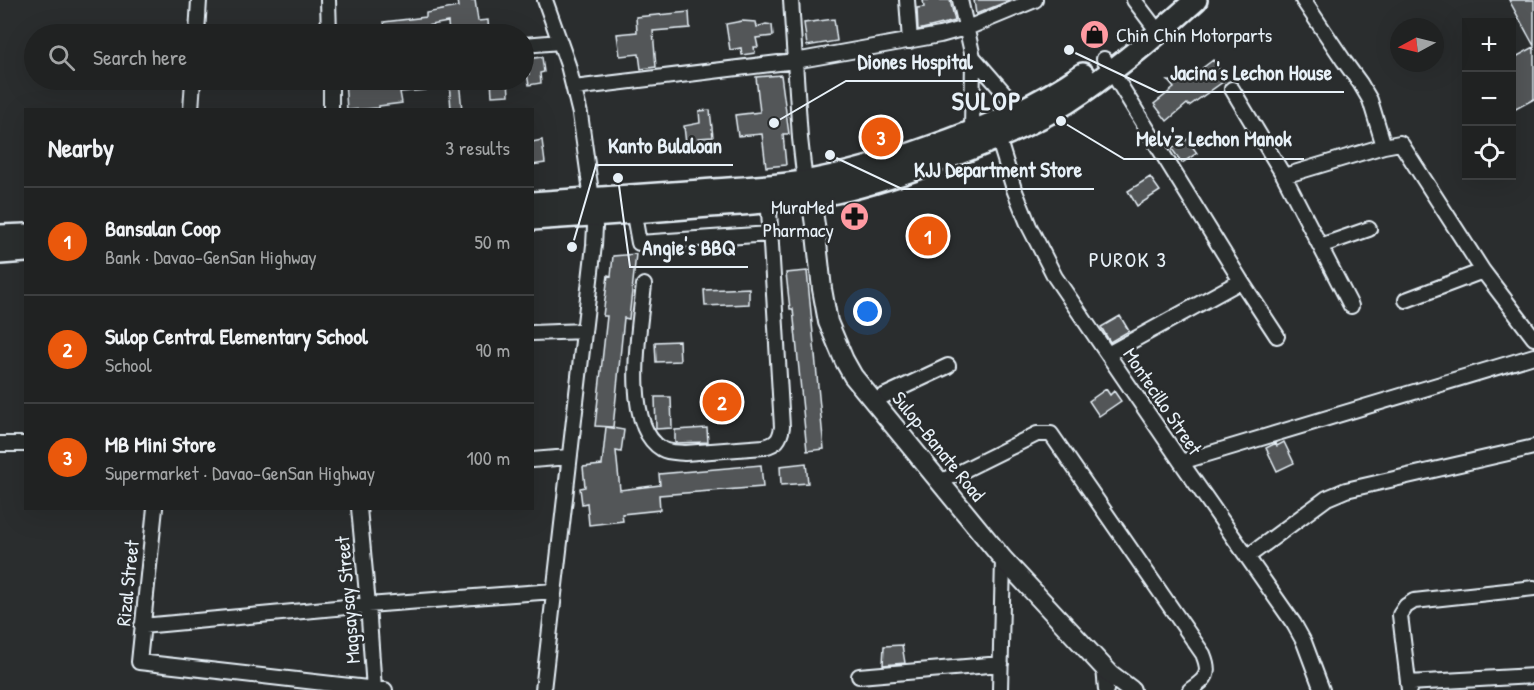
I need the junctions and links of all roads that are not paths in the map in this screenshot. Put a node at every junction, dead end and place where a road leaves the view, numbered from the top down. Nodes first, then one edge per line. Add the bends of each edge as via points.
1 (199, 0) edge
2 (328, 0) edge
3 (545, 0) edge
4 (791, 0) edge
5 (907, 0) edge
6 (960, 0) edge
7 (1035, 0) edge
8 (1134, 0) edge
9 (1175, 0) edge
10 (1196, 0) edge
11 (1303, 0) edge
12 (198, 24) edge
13 (329, 24) edge
14 (1155, 27) junction
15 (966, 28) junction
16 (910, 41) junction
17 (560, 42) junction
18 (534, 44) edge
19 (973, 57) junction
20 (795, 61) junction
21 (1108, 65) junction
22 (574, 88) junction
23 (1232, 89) dead end
24 (192, 90) edge
25 (330, 90) edge
26 (191, 108) edge
27 (331, 108) edge
28 (1020, 111) junction
29 (995, 130) junction
30 (972, 132) junction
31 (1384, 146) junction
32 (1284, 176) junction
33 (809, 189) junction
34 (768, 194) junction
35 (534, 203) edge
36 (632, 204) junction
37 (593, 207) junction
38 (534, 219) edge
39 (1369, 229) dead end
40 (770, 234) junction
41 (24, 235) edge
42 (0, 236) edge
43 (1320, 246) junction
44 (24, 251) edge
45 (0, 253) edge
46 (1483, 271) junction
47 (1241, 281) junction
48 (644, 285) dead end
49 (1406, 300) dead end
50 (1351, 306) dead end
51 (584, 331) junction
52 (534, 333) edge
53 (1277, 336) dead end
54 (1534, 338) edge
55 (1108, 354) junction
56 (1534, 356) edge
57 (948, 366) dead end
58 (873, 401) junction
59 (0, 444) edge
60 (24, 444) edge
61 (1534, 447) edge
62 (569, 457) junction
63 (534, 460) edge
64 (1181, 462) junction
65 (940, 482) junction
66 (154, 510) edge
67 (359, 510) edge
68 (1247, 557) junction
69 (1003, 559) junction
70 (1534, 588) edge
71 (554, 591) junction
72 (368, 605) junction
73 (142, 626) junction
74 (1001, 664) junction
75 (1104, 668) junction
76 (859, 676) dead end
77 (1534, 676) edge
78 (1408, 686) edge
79 (380, 689) edge
80 (543, 690) edge
81 (1000, 690) edge
82 (1106, 690) edge
83 (1131, 690) edge
84 (1190, 690) edge
85 (1322, 690) edge

1 - 12 street
2 - 13 street
3 - 17 street
4 - 20 street
5 - 16 street
6 - 15 street
7 - 15 street
8 - 14 street
9 - 14 highway
10 - 14 highway
11 - 31 street via 1370,100
14 - 21 highway
15 - 16 street
15 - 19 street
16 - 20 street
17 - 18 street
17 - 22 street
19 - 28 street
19 - 30 street
20 - 22 street
20 - 33 street via 801,149
21 - 28 highway
21 - 29 highway via 1067,103
21 - 47 street
22 - 37 street
23 - 32 street
24 - 26 street
25 - 27 street
28 - 29 highway
29 - 30 highway
29 - 33 highway via 954,155 892,177 848,189
29 - 55 street, Montecillo Street via 1014,189 1042,254
30 - 33 highway
31 - 32 street
31 - 46 street via 1402,145
32 - 43 street
33 - 34 highway
33 - 58 main road, Sulop-Banate Road via 828,322 853,376
34 - 36 highway
34 - 40 street
35 - 37 highway
36 - 37 highway
36 - 40 street via 639,243
37 - 38 highway
37 - 51 street via 594,245
39 - 43 street
40 - 48 street via 782,428 778,441 772,445 685,453 663,449 654,442 641,416 636,384
41 - 42 highway
43 - 50 street
44 - 45 highway
46 - 49 street
46 - 54 street
47 - 53 street
47 - 55 street
51 - 52 street
51 - 62 street
55 - 64 street, Montecillo Street
56 - 64 street
57 - 58 street
58 - 65 main road, Sulop-Banate Road
59 - 60 street
61 - 68 street via 1346,490 1327,498
62 - 63 street
62 - 71 street
64 - 68 street, Montecillo Street
65 - 69 main road, Sulop-Banate Road
65 - 84 street via 1031,437 1051,434 1203,654 1206,676
66 - 73 street, Rizal Street
67 - 72 street, Magsaysay Street
68 - 85 street, Montecillo Street via 1294,624
69 - 74 street
69 - 75 main road, Sulop-Banate Road
70 - 78 street via 1414,601 1406,606 1400,615
71 - 72 street
71 - 80 street
72 - 73 street
72 - 79 street, Magsaysay Street
73 - 79 street, Rizal Street via 139,662
74 - 76 street
74 - 81 street
75 - 82 street
75 - 83 main road, Sulop-Banate Road
77 - 78 street

